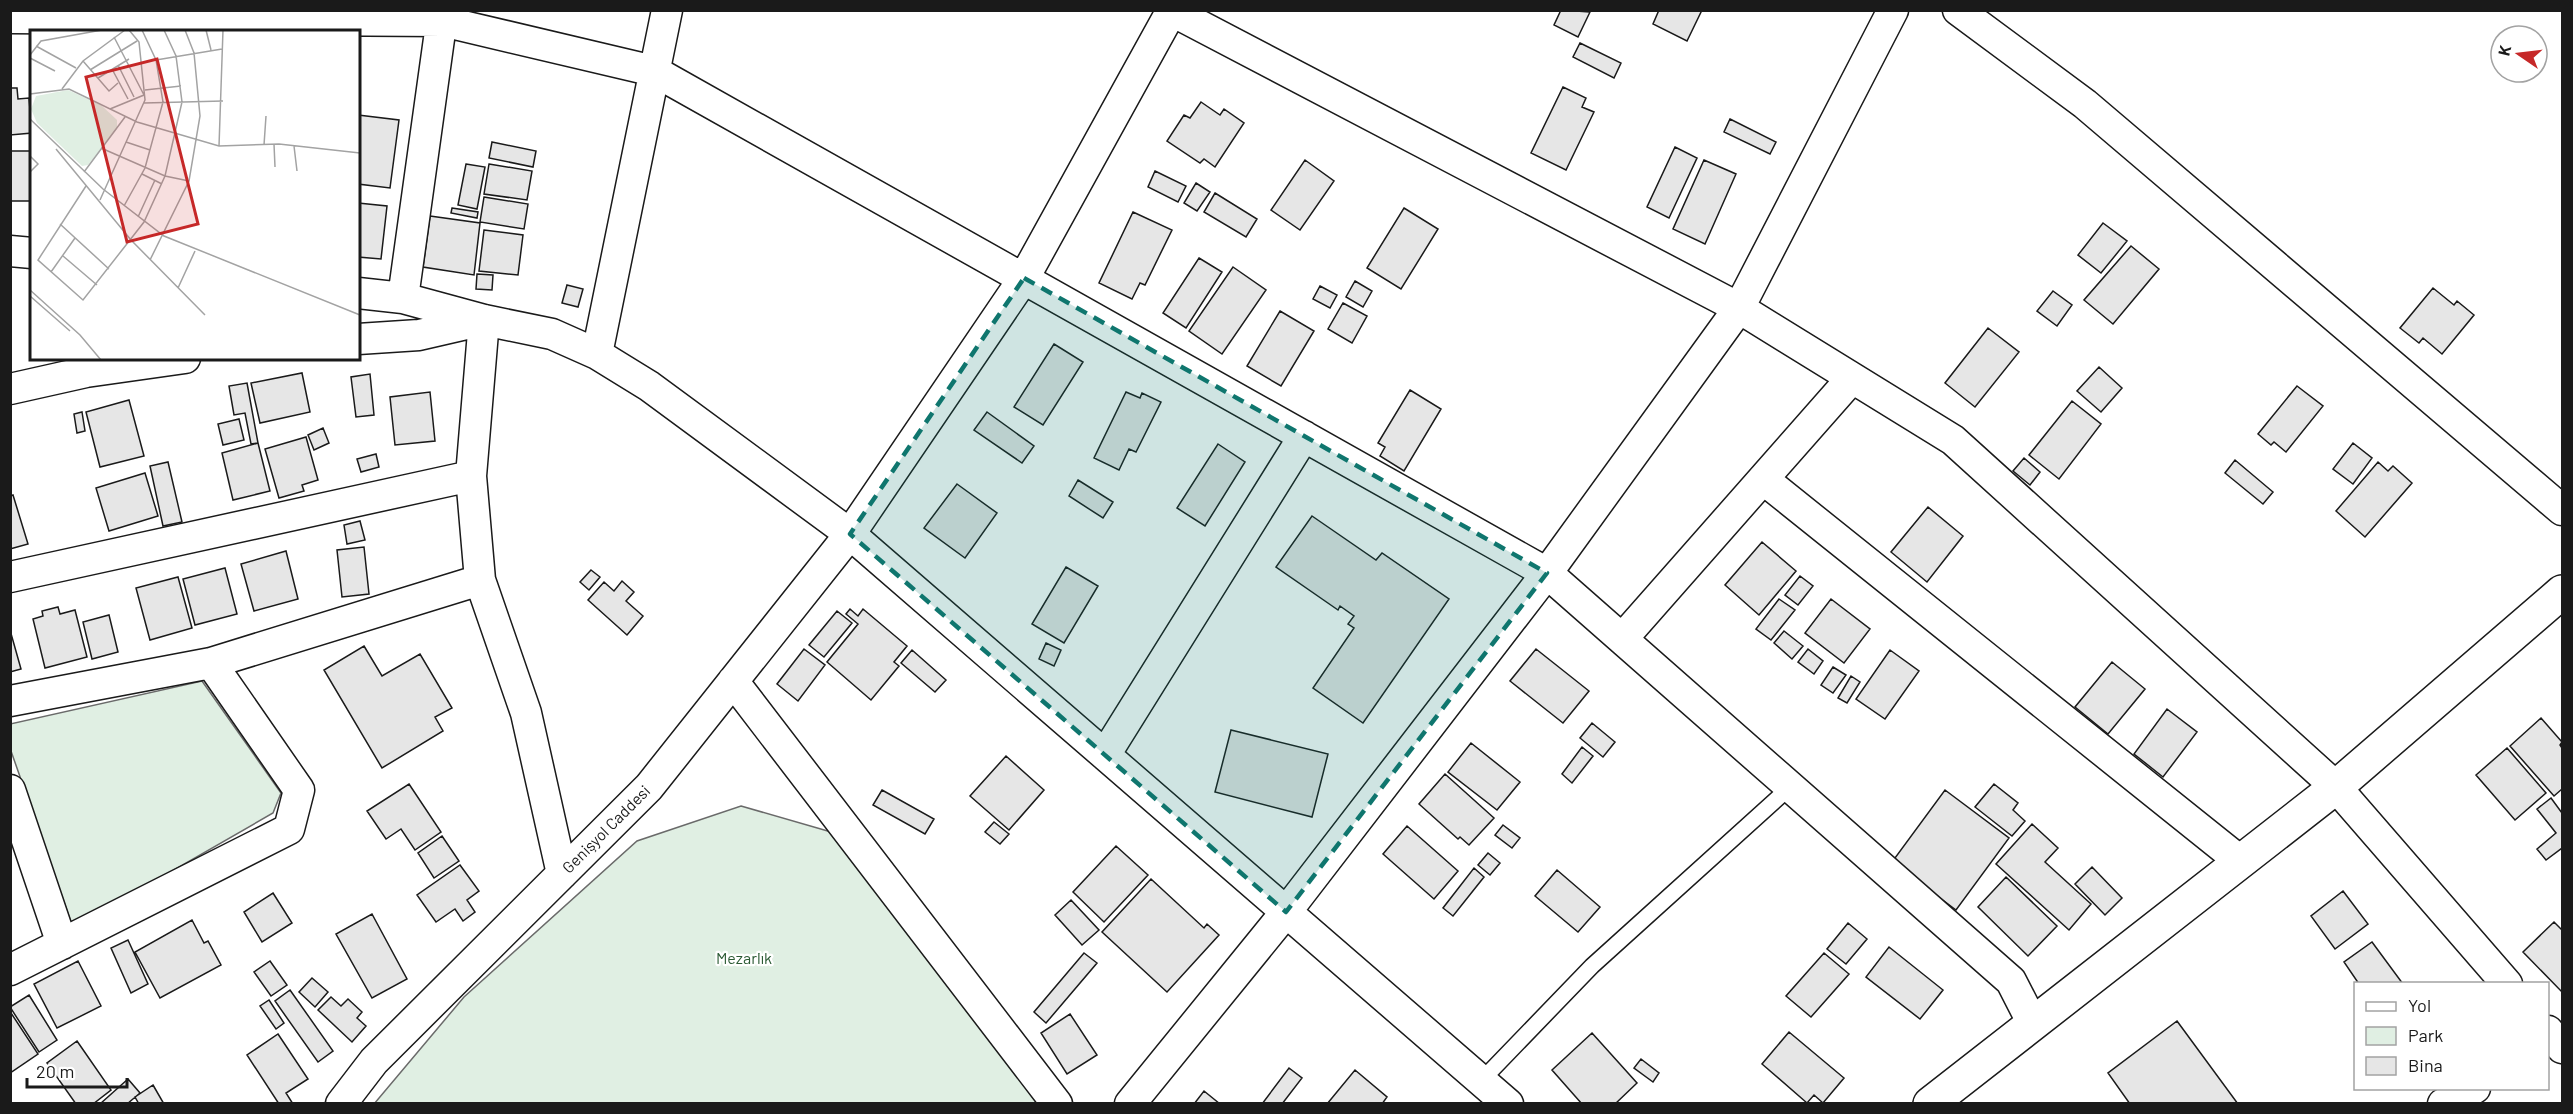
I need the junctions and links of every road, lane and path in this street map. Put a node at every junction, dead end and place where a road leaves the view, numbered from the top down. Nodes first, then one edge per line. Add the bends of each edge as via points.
1 (667, 10) edge
2 (1893, 10) edge
3 (1958, 10) edge
4 (1172, 11) edge
5 (442, 16) edge
6 (10, 18) edge
7 (96, 25) edge
8 (654, 71) junction
9 (10, 251) edge
10 (30, 253) edge
11 (1024, 278) junction
12 (360, 292) edge
13 (403, 298) junction
14 (1739, 308) junction
15 (484, 320) junction
16 (360, 339) edge
17 (597, 354) junction
18 (171, 360) edge
19 (1852, 378) junction
20 (10, 389) edge
21 (1304, 436) junction
22 (471, 476) junction
23 (1763, 479) junction
24 (2562, 510) edge
25 (850, 534) junction
26 (1547, 573) junction
27 (10, 577) edge
28 (480, 580) junction
29 (2562, 592) edge
30 (1622, 639) junction
31 (211, 663) junction
32 (733, 681) junction
33 (10, 701) edge
34 (1105, 755) junction
35 (1790, 787) junction
36 (2336, 788) junction
37 (10, 790) edge
38 (2240, 861) junction
39 (562, 874) junction
40 (1286, 912) junction
41 (62, 944) junction
42 (10, 970) edge
43 (2505, 982) edge
44 (2032, 1022) junction
45 (2549, 1032) edge
46 (2562, 1048) edge
47 (1482, 1080) junction
48 (2473, 1090) edge
49 (341, 1104) edge
50 (1057, 1104) edge
51 (1130, 1104) edge
52 (1508, 1104) edge
53 (1930, 1104) edge
54 (2443, 1104) edge

1 - 8 street
2 - 14 street
3 - 24 street via 2085,104
4 - 11 street, Genişyol Caddesi
4 - 14 street
5 - 7 street
5 - 8 street
5 - 13 street
6 - 7 street
8 - 11 street
8 - 17 street
9 - 10 street
11 - 21 street
11 - 25 street, Genişyol Caddesi
12 - 13 street
13 - 15 street
14 - 19 street
14 - 26 street
15 - 16 street via 419,334
15 - 17 street via 552,334
15 - 22 street
17 - 25 street via 649,386
18 - 20 street via 86,372
19 - 23 street
19 - 36 street via 1953,440
21 - 26 street
21 - 34 street
22 - 27 street
22 - 28 street
23 - 30 street
23 - 38 street
25 - 32 street, Genişyol Caddesi
25 - 34 street
26 - 30 street
26 - 40 street
28 - 31 street
28 - 39 street via 526,713
29 - 36 street
30 - 35 street
31 - 33 street
31 - 41 street via 299,790 289,829
32 - 39 street, Genişyol Caddesi via 650,787
32 - 50 street
34 - 40 street
35 - 44 street via 2011,981
35 - 47 lane via 1592,966
36 - 38 street
36 - 43 street
37 - 41 street
38 - 44 street
39 - 49 street, Genişyol Caddesi via 374,1061
40 - 47 street
40 - 51 street
41 - 42 street
44 - 53 street
45 - 46 street
47 - 52 street
48 - 54 street

